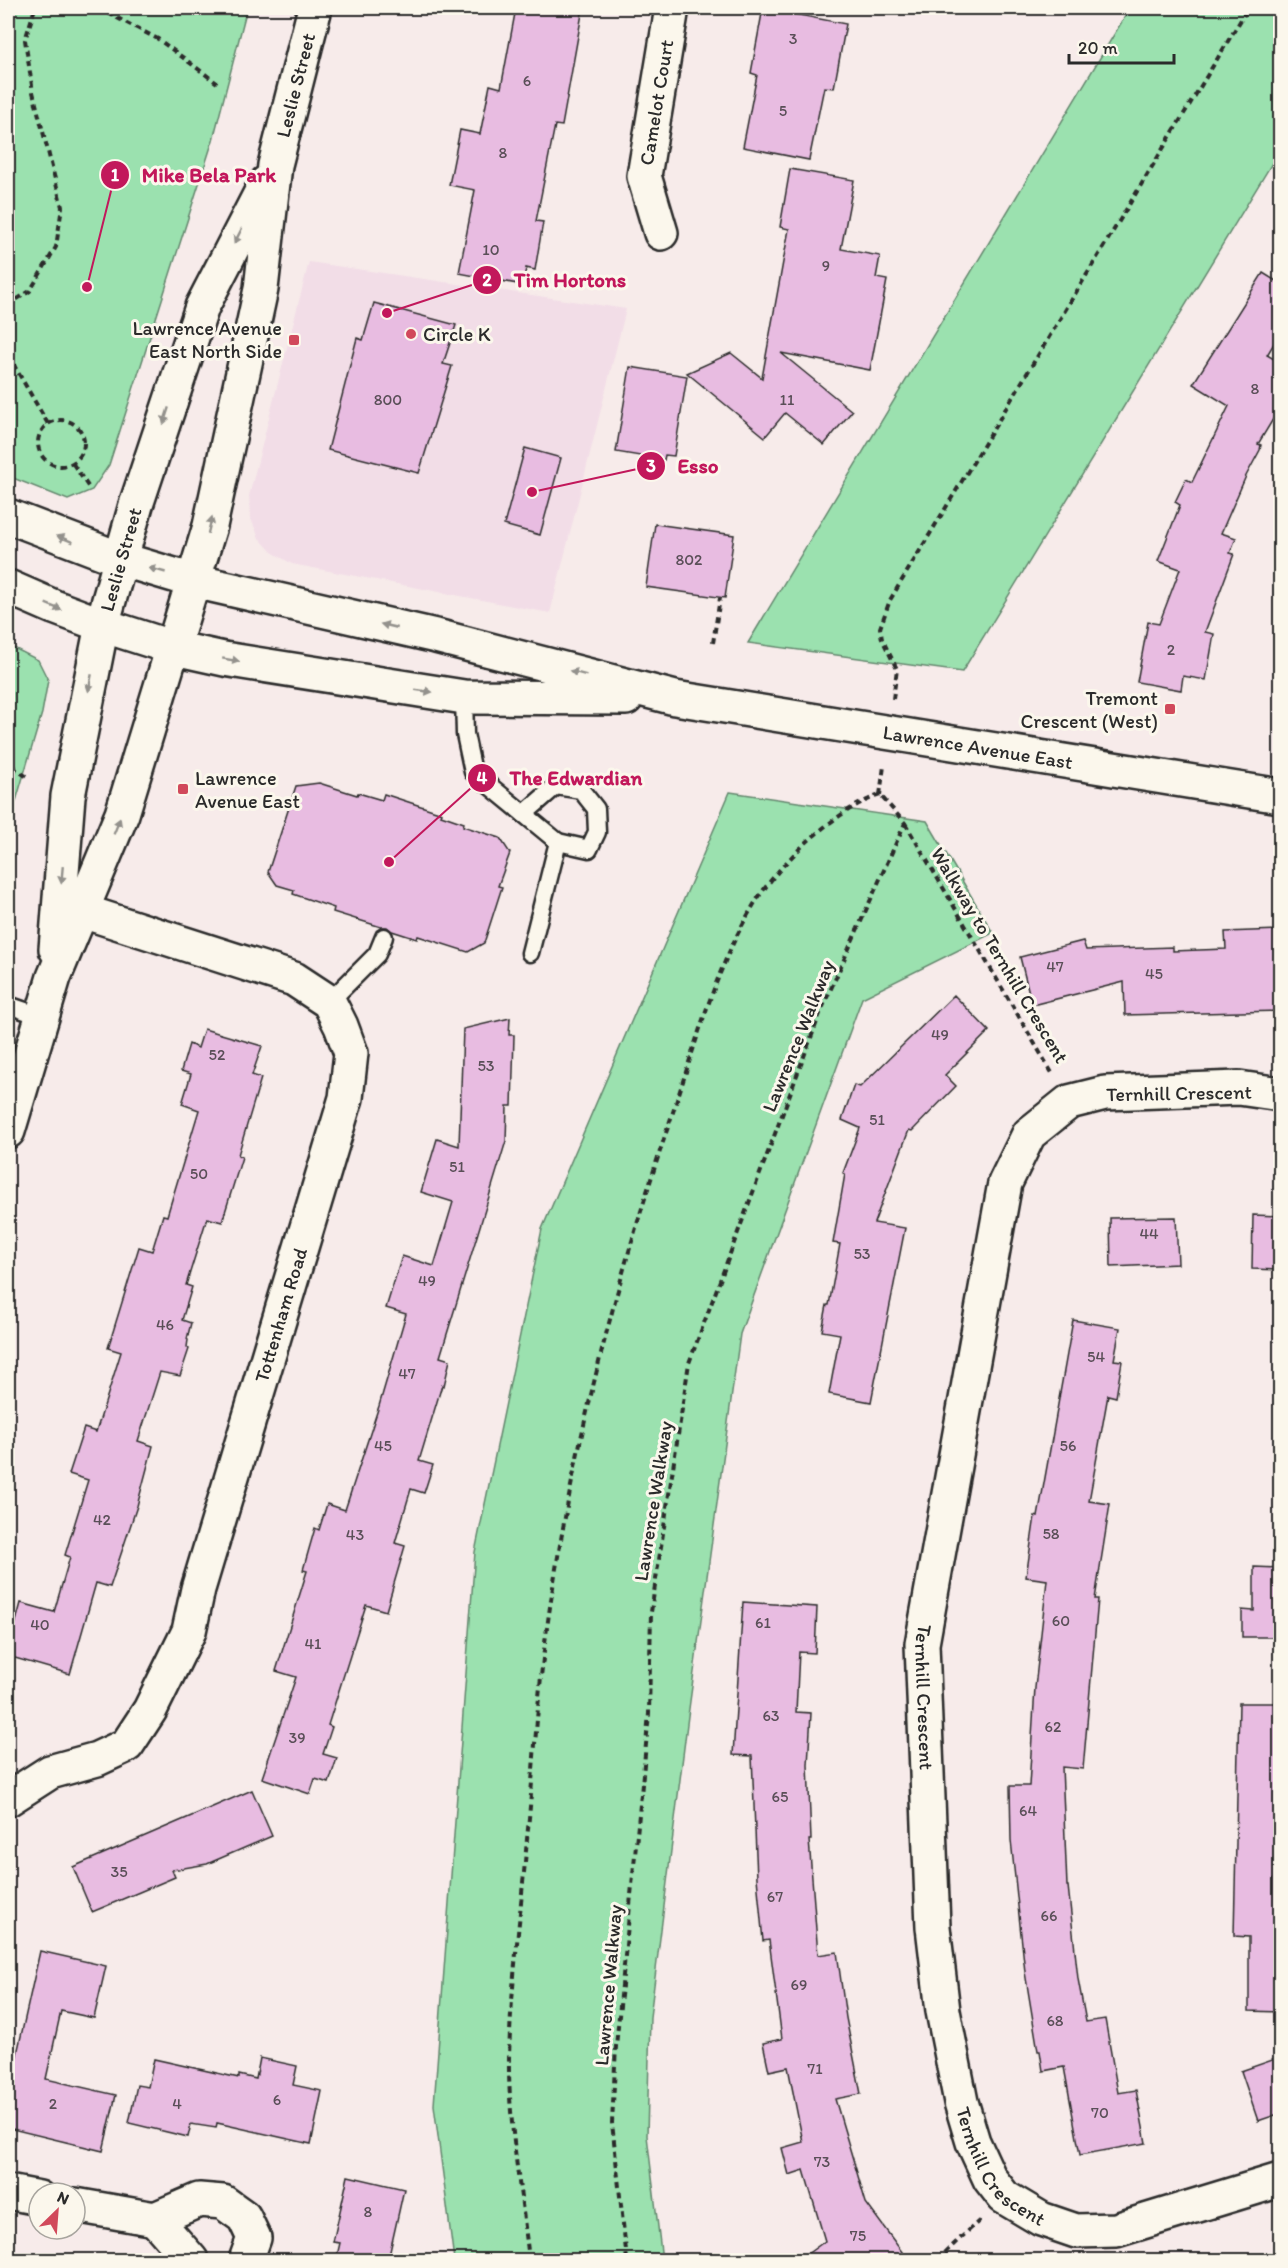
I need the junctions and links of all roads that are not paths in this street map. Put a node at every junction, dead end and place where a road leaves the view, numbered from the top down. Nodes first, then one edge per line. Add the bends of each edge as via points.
1 (315, 8) edge
2 (672, 8) edge
3 (275, 165) junction
4 (661, 233) dead end
5 (8, 516) edge
6 (120, 559) junction
7 (194, 581) junction
8 (8, 587) edge
9 (102, 625) junction
10 (174, 648) junction
11 (464, 697) junction
12 (675, 698) junction
13 (1281, 796) edge
14 (524, 814) junction
15 (558, 842) junction
16 (82, 911) junction
17 (384, 937) dead end
18 (530, 953) dead end
19 (54, 977) junction
20 (329, 1002) junction
21 (8, 1005) edge
22 (43, 1017) junction
23 (1281, 1094) edge
24 (8, 1131) edge
25 (8, 1799) edge
26 (1281, 2180) edge
27 (8, 2192) edge
28 (27, 2196) edge
29 (87, 2207) edge
30 (155, 2219) junction
31 (191, 2260) edge
32 (246, 2260) edge

1 - 3 main road, Leslie Street
2 - 4 main road, Camelot Court via 644,176
3 -> 6 main road, Leslie Street via 202,307
7 -> 3 main road, Leslie Street via 210,526 261,288
6 -> 5 main road, Lawrence Avenue East
7 -> 6 main road, Lawrence Avenue East
6 - 9 main road, Leslie Street
7 - 10 main road, Leslie Street
12 -> 7 main road, Lawrence Avenue East via 436,636
8 -> 9 main road, Lawrence Avenue East
9 - 10 main road, Lawrence Avenue East
9 -> 19 main road, Leslie Street via 68,796
10 -> 11 main road, Lawrence Avenue East
16 -> 10 main road, Leslie Street via 122,814
11 - 12 main road, Lawrence Avenue East
11 - 14 lane via 465,734 473,772
12 - 13 main road, Lawrence Avenue East
14 - 15 lane
14 - 15 lane via 556,786 581,790 596,809 597,832 589,849
15 - 18 lane
16 - 19 main road, Leslie Street
16 - 20 main road via 294,979
17 - 20 lane via 377,954
19 - 22 main road, Leslie Street
20 - 25 main road, Tottenham Road via 351,1053 346,1098 198,1589 189,1631 150,1710 127,1745 97,1760 50,1772
21 - 22 lane
22 - 24 main road, Leslie Street
23 - 26 main road, Ternhill Crescent via 1239,1088 1105,1093 1069,1102 1029,1134 1005,1183 922,1644 933,1927 943,2012 961,2102 990,2179 1004,2197 1041,2218 1076,2231 1116,2230
27 - 28 main road
29 - 30 main road
30 - 31 main road
30 - 32 main road via 199,2200 223,2202 244,2217 254,2238

